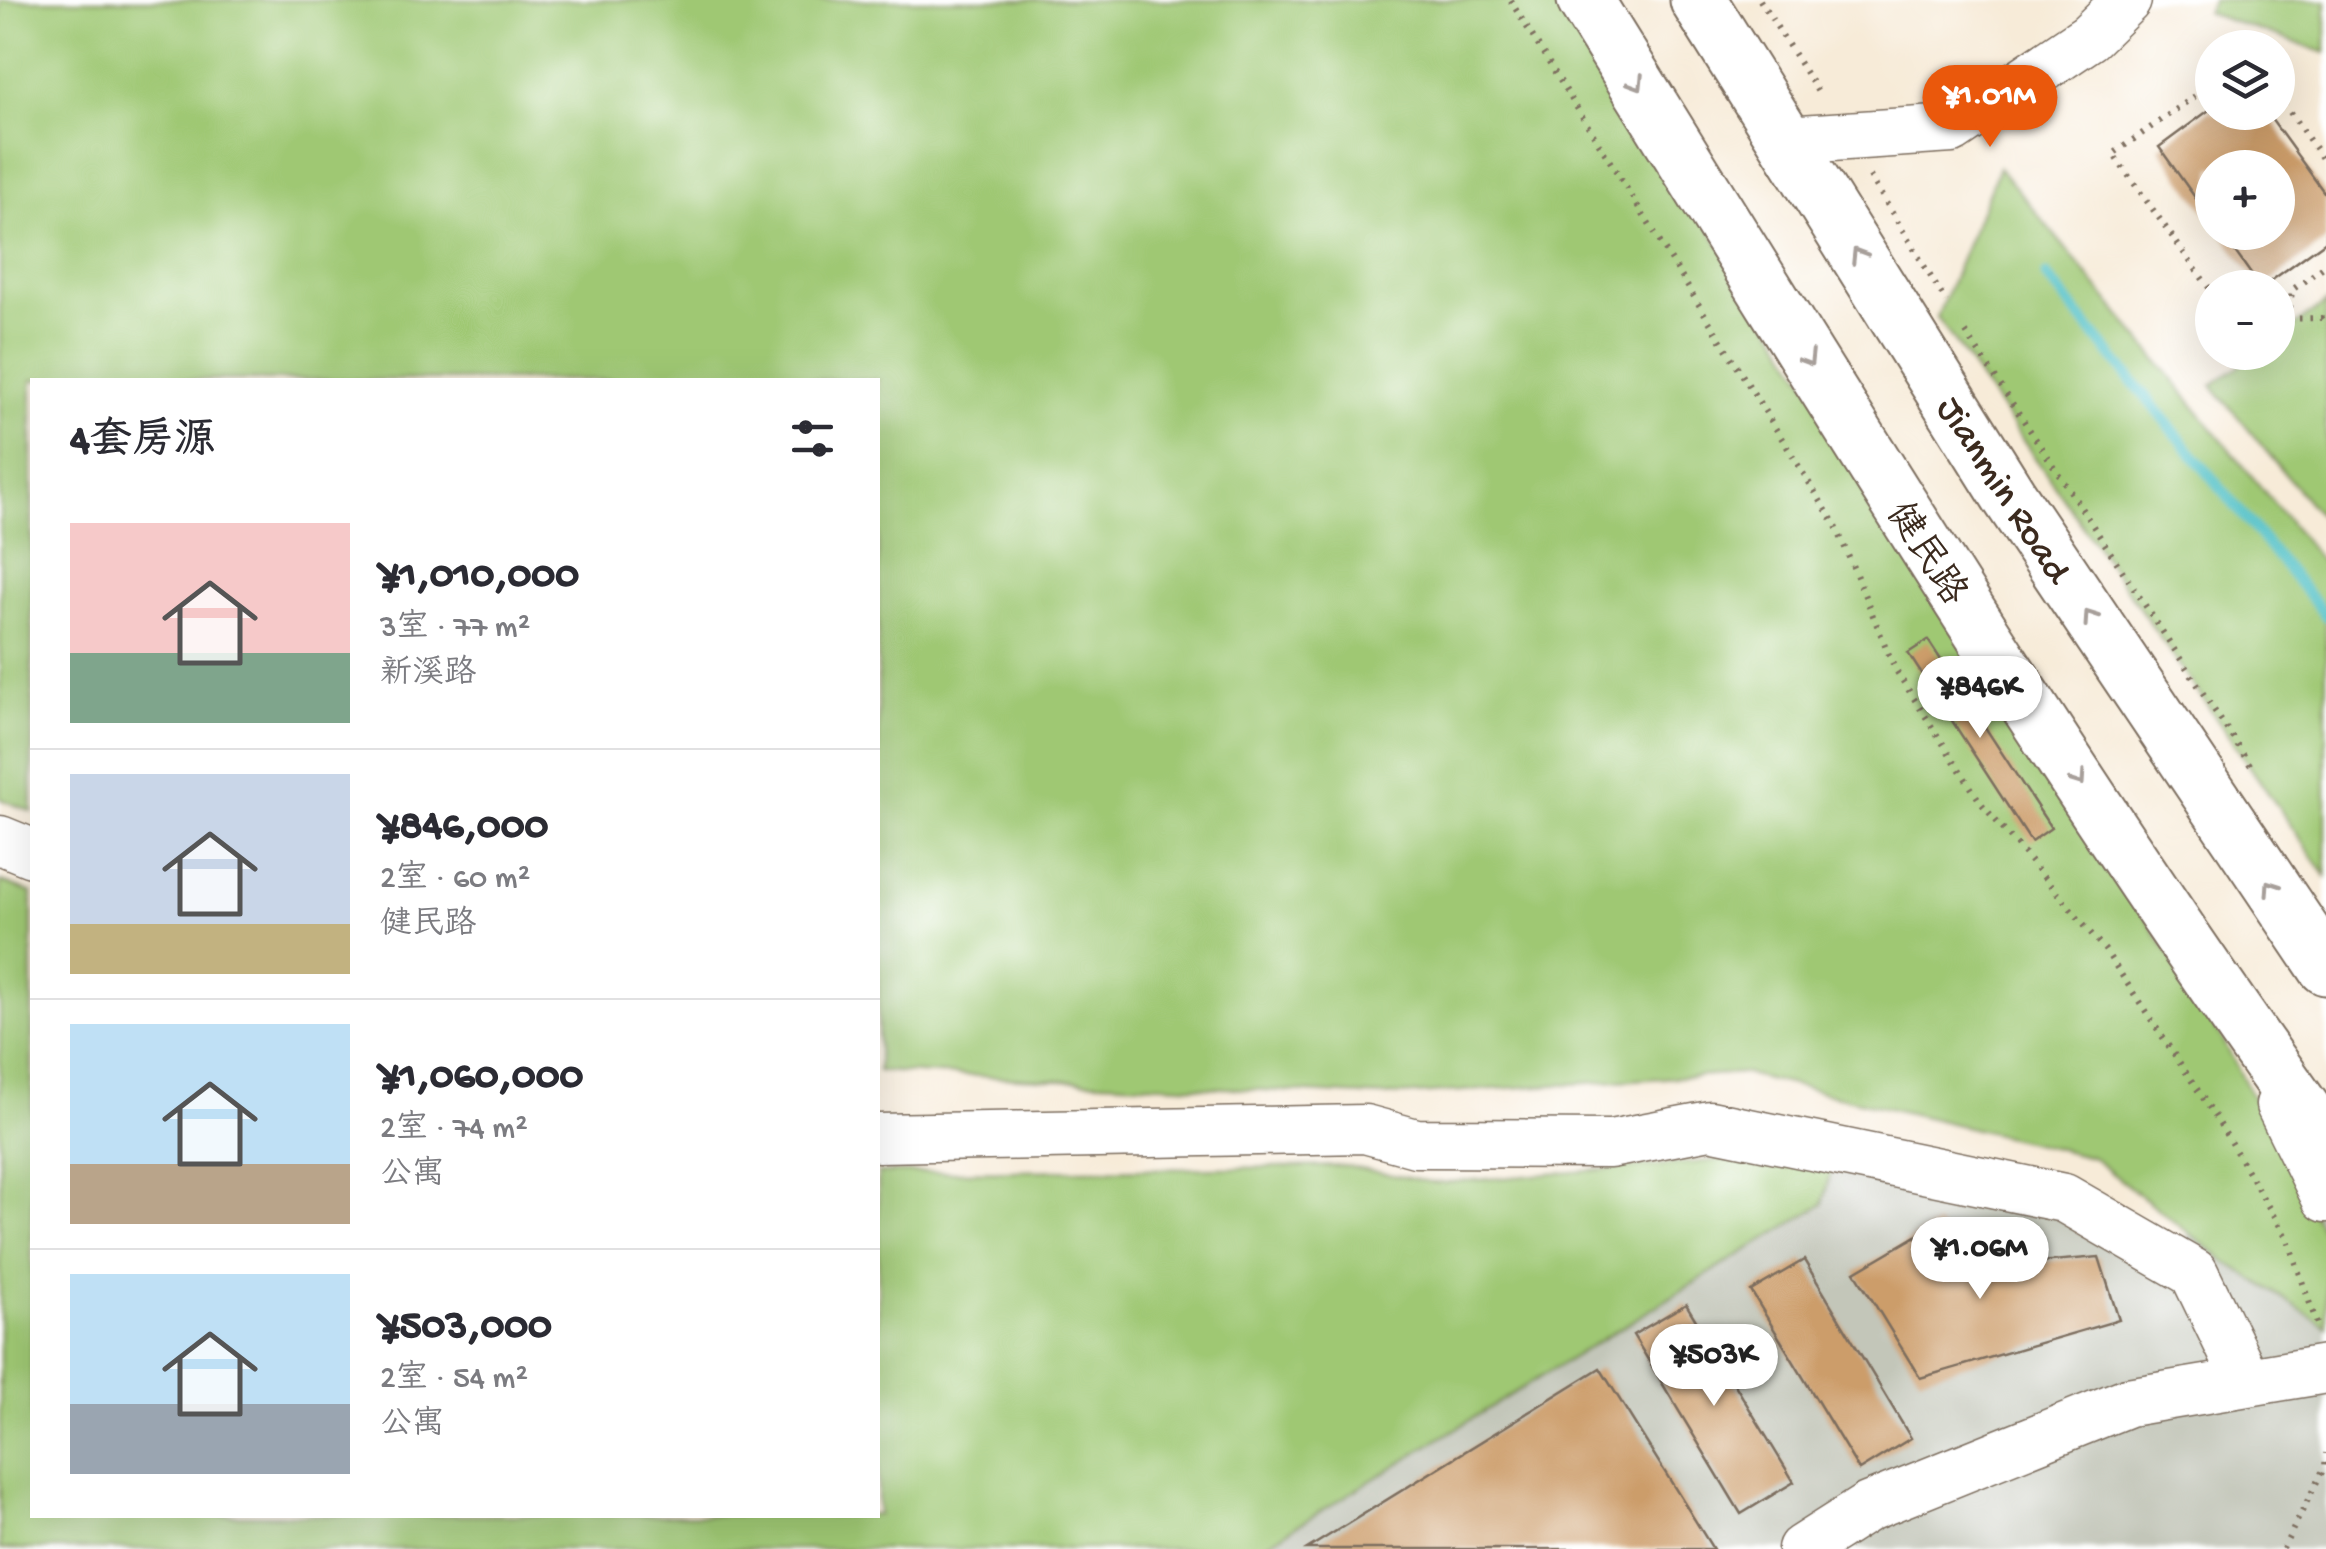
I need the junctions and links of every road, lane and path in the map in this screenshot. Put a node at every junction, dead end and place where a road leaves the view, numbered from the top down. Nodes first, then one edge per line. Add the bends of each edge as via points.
1 (1510, 0) edge
2 (1585, 0) edge
3 (1698, 0) edge
4 (1760, 0) edge
5 (2126, 0) edge
6 (2195, 96) edge
7 (2295, 119) edge
8 (1846, 136) junction
9 (1786, 140) junction
10 (2326, 164) edge
11 (2326, 265) edge
12 (2196, 270) edge
13 (2295, 288) edge
14 (1948, 305) dead end
15 (2295, 318) edge
16 (1959, 322) dead end
17 (2326, 324) edge
18 (2261, 781) dead end
19 (0, 840) edge
20 (30, 852) edge
21 (2326, 967) edge
22 (2239, 1021) junction
23 (880, 1138) edge
24 (2326, 1142) edge
25 (2326, 1198) edge
26 (2324, 1358) edge
27 (2247, 1382) junction
28 (2326, 1453) edge
29 (1802, 1549) edge
30 (2282, 1549) edge

1 - 26 path via 1836,526 1895,669 1981,803 2105,950 2215,1116 2288,1240 2312,1299
2 -> 22 main road, 健民路 via 1931,557
3 - 9 main road, Jianmin Road
4 - 8 path
5 - 8 street via 2089,38 1952,129
6 - 12 path via 2113,154
7 - 10 path
8 - 9 street
8 - 14 path
21 -> 9 main road, Jianmin Road via 2010,496
11 - 13 path
15 - 17 path
16 - 18 path
19 - 20 street
22 - 24 main road, 健民路
22 - 25 street
23 - 27 street via 1365,1129 1416,1143 1610,1144 1710,1125 2064,1198 2194,1272
26 - 27 street
27 - 29 street via 2128,1402 1868,1506
28 - 30 path

